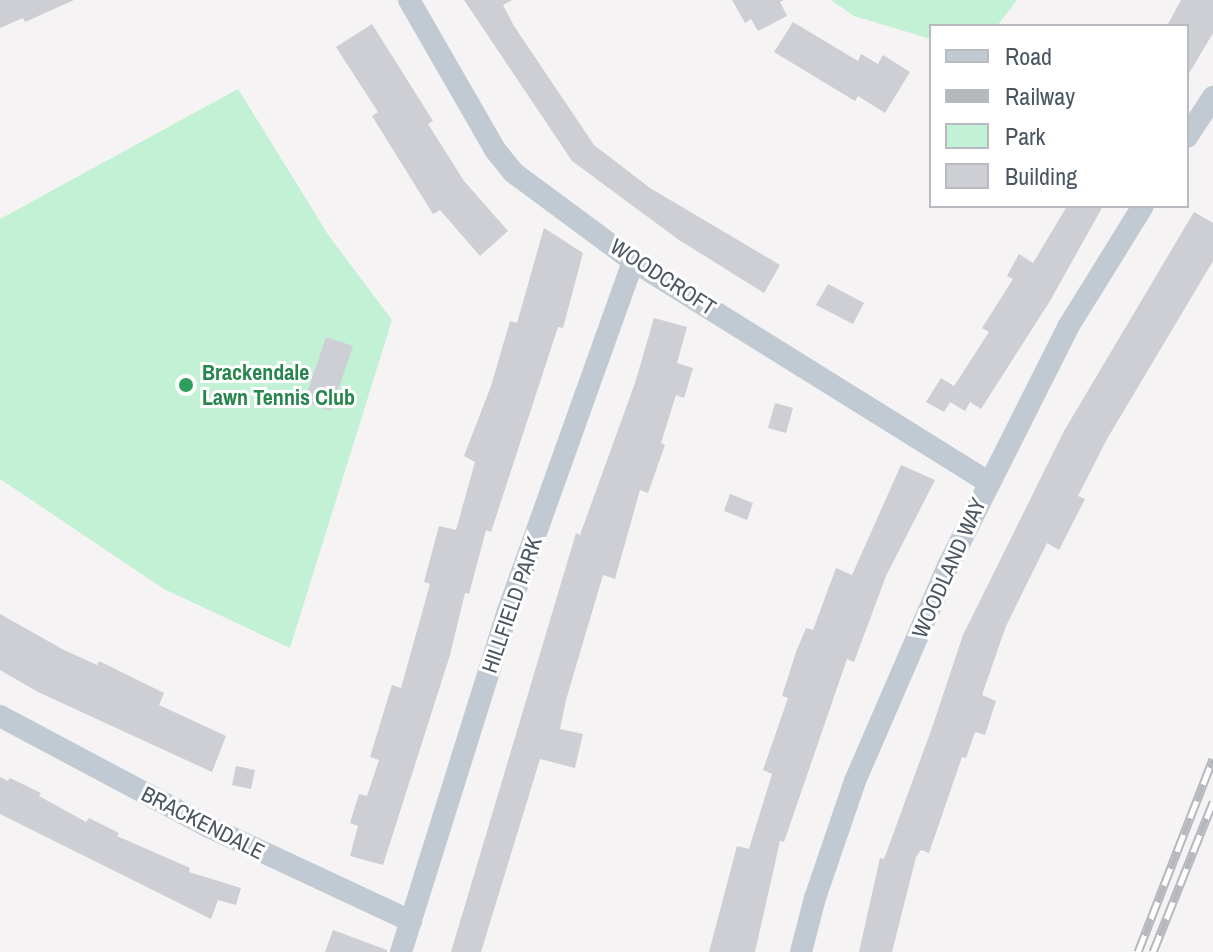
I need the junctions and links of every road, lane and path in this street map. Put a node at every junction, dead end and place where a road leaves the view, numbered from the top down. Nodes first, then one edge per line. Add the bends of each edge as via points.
1 (409, 0) edge
2 (1213, 97) edge
3 (1189, 134) edge
4 (1142, 208) edge
5 (633, 261) junction
6 (988, 482) junction
7 (0, 716) edge
8 (411, 921) junction
9 (401, 952) edge
10 (801, 952) edge

1 - 5 street, WOODCROFT via 514,173
2 - 3 street
4 - 6 street, WOODLAND WAY via 1068,327
5 - 6 street, WOODCROFT
5 - 8 street, HILLFIELD PARK via 508,611
6 - 10 street, WOODLAND WAY via 855,781
7 - 8 street, BRACKENDALE via 209,827
8 - 9 street, HILLFIELD PARK

